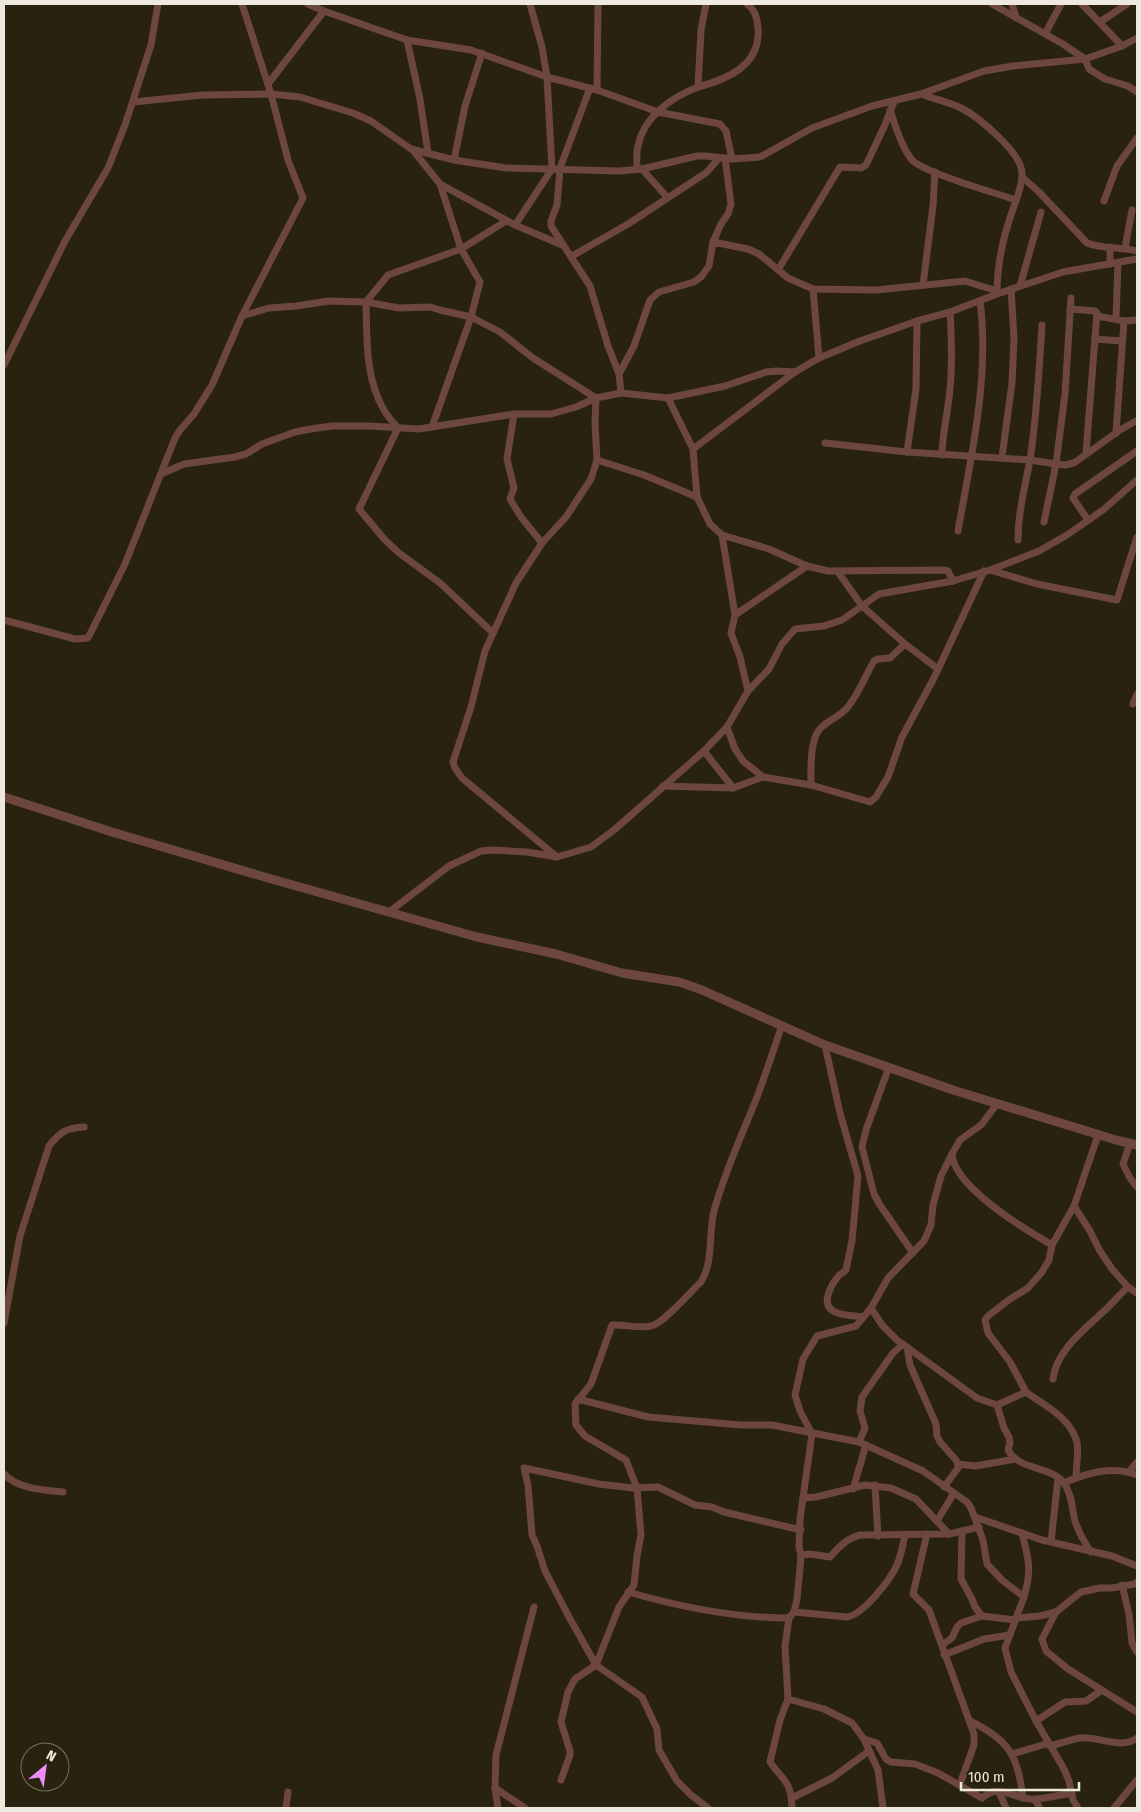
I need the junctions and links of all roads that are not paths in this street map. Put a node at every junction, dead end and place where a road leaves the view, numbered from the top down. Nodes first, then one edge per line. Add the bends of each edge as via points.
1 (158, 4) edge
2 (242, 4) edge
3 (308, 4) edge
4 (530, 4) edge
5 (598, 4) edge
6 (706, 4) edge
7 (747, 4) edge
8 (992, 4) edge
9 (1012, 4) edge
10 (1062, 4) edge
11 (1082, 4) edge
12 (1127, 4) edge
13 (324, 11) junction
14 (1016, 17) junction
15 (1100, 22) junction
16 (1045, 34) junction
17 (1137, 38) edge
18 (407, 40) junction
19 (1122, 46) junction
20 (482, 53) junction
21 (1085, 60) junction
22 (547, 77) junction
23 (268, 84) junction
24 (698, 87) junction
25 (594, 89) junction
26 (1137, 92) edge
27 (271, 94) junction
28 (921, 94) junction
29 (133, 102) junction
30 (894, 102) junction
31 (890, 110) junction
32 (658, 112) junction
33 (1137, 138) edge
34 (411, 148) junction
35 (428, 152) junction
36 (726, 158) junction
37 (454, 160) junction
38 (560, 168) junction
39 (552, 169) junction
40 (639, 169) junction
41 (935, 172) junction
42 (1022, 177) junction
43 (440, 184) junction
44 (667, 197) junction
45 (1016, 200) junction
46 (1104, 201) dead end
47 (1132, 210) dead end
48 (1041, 212) dead end
49 (506, 221) junction
50 (515, 225) junction
51 (713, 242) junction
52 (564, 246) junction
53 (1110, 247) junction
54 (461, 248) junction
55 (1125, 248) junction
56 (1137, 251) edge
57 (572, 256) junction
58 (1137, 259) edge
59 (1118, 263) junction
60 (1110, 264) junction
61 (778, 270) junction
62 (923, 285) junction
63 (1020, 286) junction
64 (813, 289) junction
65 (1011, 289) junction
66 (997, 293) junction
67 (1071, 298) dead end
68 (980, 301) junction
69 (366, 302) junction
70 (1070, 309) junction
71 (950, 312) junction
72 (242, 316) junction
73 (1097, 316) junction
74 (471, 318) junction
75 (1120, 320) junction
76 (1137, 320) edge
77 (917, 321) junction
78 (1042, 325) dead end
79 (1095, 339) junction
80 (1122, 341) junction
81 (819, 358) junction
82 (4, 365) edge
83 (795, 372) junction
84 (619, 374) junction
85 (621, 392) junction
86 (596, 398) junction
87 (668, 398) junction
88 (514, 414) junction
89 (1137, 422) edge
90 (432, 427) junction
91 (398, 428) junction
92 (1116, 433) junction
93 (825, 443) dead end
94 (693, 449) junction
95 (1137, 451) edge
96 (907, 452) junction
97 (1086, 453) junction
98 (942, 455) junction
99 (971, 456) junction
100 (1002, 458) junction
101 (596, 460) junction
102 (1030, 460) junction
103 (1056, 464) junction
104 (161, 474) junction
105 (1137, 480) edge
106 (697, 497) junction
107 (1088, 520) junction
108 (1044, 522) dead end
109 (958, 531) dead end
110 (722, 535) junction
111 (1137, 537) edge
112 (1018, 540) dead end
113 (542, 543) junction
114 (807, 566) junction
115 (987, 570) junction
116 (838, 572) junction
117 (953, 580) junction
118 (862, 606) junction
119 (735, 615) junction
120 (4, 620) edge
121 (493, 633) junction
122 (905, 644) junction
123 (938, 669) junction
124 (748, 691) junction
125 (1137, 694) edge
126 (1133, 704) dead end
127 (727, 727) junction
128 (704, 751) junction
129 (763, 777) junction
130 (811, 785) junction
131 (664, 786) junction
132 (734, 788) junction
133 (4, 797) edge
134 (557, 857) junction
135 (389, 912) junction
136 (782, 1025) junction
137 (825, 1045) junction
138 (889, 1067) junction
139 (998, 1104) junction
140 (84, 1127) dead end
141 (1098, 1135) junction
142 (1133, 1144) edge
143 (952, 1154) junction
144 (1137, 1187) edge
145 (1074, 1206) junction
146 (1052, 1244) junction
147 (913, 1252) junction
148 (1128, 1287) junction
149 (1137, 1293) edge
150 (871, 1308) junction
151 (863, 1317) junction
152 (4, 1323) edge
153 (905, 1345) junction
154 (1053, 1379) dead end
155 (1026, 1392) junction
156 (578, 1399) junction
157 (997, 1405) junction
158 (812, 1434) junction
159 (862, 1444) junction
160 (1016, 1459) junction
161 (1137, 1462) edge
162 (958, 1464) junction
163 (1129, 1472) junction
164 (4, 1474) edge
165 (1137, 1475) edge
166 (1076, 1477) junction
167 (1061, 1480) junction
168 (875, 1485) junction
169 (944, 1487) junction
170 (637, 1488) junction
171 (853, 1489) junction
172 (63, 1492) dead end
173 (954, 1493) junction
174 (803, 1498) junction
175 (975, 1517) junction
176 (937, 1522) junction
177 (978, 1527) junction
178 (801, 1530) junction
179 (962, 1531) junction
180 (1022, 1533) junction
181 (927, 1534) junction
182 (949, 1534) junction
183 (905, 1535) junction
184 (878, 1536) junction
185 (1051, 1542) junction
186 (1091, 1552) junction
187 (801, 1556) junction
188 (1137, 1566) edge
189 (1137, 1582) edge
190 (1122, 1585) junction
191 (628, 1592) junction
192 (1024, 1597) junction
193 (534, 1607) dead end
194 (1056, 1612) junction
195 (792, 1615) junction
196 (982, 1616) junction
197 (1016, 1619) junction
198 (1010, 1635) junction
199 (942, 1645) junction
200 (1137, 1652) edge
201 (944, 1655) junction
202 (596, 1665) junction
203 (1102, 1690) junction
204 (788, 1699) junction
205 (1137, 1712) edge
206 (970, 1721) junction
207 (1036, 1721) junction
208 (1137, 1738) edge
209 (864, 1739) junction
210 (1050, 1745) junction
211 (869, 1751) junction
212 (1012, 1754) junction
213 (561, 1780) dead end
214 (1137, 1780) edge
215 (960, 1784) junction
216 (495, 1788) junction
217 (288, 1792) dead end
218 (999, 1792) junction
219 (1072, 1793) junction
220 (792, 1798) junction
221 (1023, 1798) junction
222 (1035, 1800) junction
223 (286, 1808) edge
224 (498, 1808) edge
225 (524, 1808) edge
226 (708, 1808) edge
227 (792, 1808) edge
228 (884, 1808) edge
229 (1006, 1808) edge
230 (1040, 1808) edge
231 (1078, 1808) edge
232 (1114, 1808) edge

1 - 29 street via 151,45
2 - 23 street
3 - 13 street
4 - 22 street
5 - 25 street
6 - 24 street
7 - 24 street via 755,12 758,30 758,43 752,56 747,64 729,77
8 - 14 street
9 - 14 street
10 - 16 street
11 - 15 street
12 - 15 street
13 - 18 street
13 - 23 street
14 - 16 street
15 - 19 street
16 - 21 street
17 - 19 street
18 - 20 street
18 - 35 street
19 - 21 street
20 - 22 street
20 - 37 street via 465,106
21 - 26 street via 1089,69 1105,79
21 - 28 street via 984,71
22 - 25 street
22 - 39 street
23 - 27 street
24 - 32 street via 675,97
25 - 32 street
25 - 38 street
27 - 29 street via 203,95
27 - 34 street via 300,97 353,113
27 - 72 street via 288,160 303,198
28 - 30 street
28 - 42 street via 960,108 997,135 1013,152
29 - 82 street via 108,168 64,241
30 - 31 street
30 - 36 street via 872,106 812,128 760,157
31 - 41 street via 900,139 913,161
31 - 61 street via 866,165 862,168 840,167
32 - 36 street via 720,124 726,131
32 - 40 street via 639,141
33 - 46 street via 1117,166
34 - 35 street
34 - 43 street
35 - 37 street
36 - 40 street via 697,156
36 - 44 street
36 - 51 street via 731,204
37 - 39 street via 506,168
38 - 39 street
38 - 40 street
38 - 52 street via 557,205 551,226
39 - 50 street
40 - 44 street
41 - 45 street
41 - 62 street
42 - 45 street
42 - 53 street via 1083,240
43 - 49 street
43 - 54 street
44 - 57 street
45 - 66 street via 998,265
47 - 55 street
48 - 63 street
49 - 50 street
49 - 54 street
50 - 52 street
51 - 61 street via 748,249
51 - 84 street via 709,266 701,277 659,292 650,300 634,346
52 - 57 street
53 - 55 street
53 - 60 street
54 - 69 street via 388,275
54 - 74 street via 480,282
55 - 56 street
57 - 84 street via 590,286
58 - 59 street
59 - 60 street
59 - 75 street
60 - 63 street via 1063,272
61 - 64 street
62 - 64 street via 876,290
62 - 66 street via 965,281
63 - 65 street
64 - 81 street
65 - 66 street
65 - 100 street via 1014,338
66 - 68 street
67 - 70 street
68 - 71 street
68 - 99 street via 983,353
69 - 72 street via 269,308
69 - 74 street via 399,308 430,307
69 - 91 street via 368,352 374,385 384,410
70 - 73 street via 1095,311
70 - 103 street via 1065,394
71 - 77 street
71 - 98 street via 952,352
72 - 104 street via 212,385 175,438
73 - 75 street
73 - 79 street
74 - 86 street via 500,332 533,358
74 - 90 street
75 - 76 street
75 - 80 street
77 - 81 street
77 - 96 street via 916,389
78 - 102 street
79 - 80 street
79 - 97 street
80 - 92 street
81 - 83 street
83 - 87 street via 766,372 725,386
83 - 94 street
84 - 85 street
85 - 86 street
85 - 87 street
86 - 88 street via 551,414
86 - 101 street
87 - 94 street
88 - 90 street
88 - 113 street via 507,460 514,488 510,499
89 - 92 street
90 - 91 street
91 - 104 street via 355,426 295,432 262,444 246,454 184,464
91 - 121 street via 359,506 360,512 392,546 440,583
92 - 97 street
93 - 96 street
94 - 106 street
95 - 107 street via 1074,494 1073,498
96 - 98 street
97 - 103 street via 1074,462
98 - 99 street
99 - 100 street
99 - 109 street
100 - 102 street
101 - 106 street
101 - 113 street via 591,479 566,517
102 - 103 street
102 - 112 street via 1019,512
103 - 108 street
104 - 120 street via 122,571 88,638 75,639
105 - 107 street
106 - 110 street via 710,524
107 - 115 street via 1039,551
110 - 114 street via 769,548
110 - 119 street
111 - 115 street via 1117,600
113 - 121 street via 516,583
114 - 116 street
114 - 119 street
115 - 117 street
115 - 123 street
116 - 117 street via 944,570
116 - 118 street
117 - 118 street via 879,594
118 - 122 street
118 - 124 street via 842,620 792,631 769,669
119 - 124 street via 731,633
121 - 134 street via 453,762 462,778
122 - 123 street
122 - 130 street via 890,658 874,661 854,700 840,716 821,727 811,755
123 - 130 street via 902,737 893,767 876,797 870,802
124 - 127 street
125 - 126 street
127 - 128 street
127 - 129 street via 738,755
128 - 131 street
128 - 132 street
129 - 130 street
129 - 132 street
131 - 132 street
131 - 134 street via 591,846
133 - 135 street via 112,832
134 - 135 street via 527,852 481,851 449,866
135 - 136 street via 622,973 679,982
136 - 137 street
136 - 156 street via 726,1172 714,1212 705,1276 664,1319 652,1326 612,1325 590,1384
137 - 138 street
137 - 151 street via 858,1176 846,1270 832,1283 826,1299 827,1305 838,1314
138 - 139 street
138 - 147 street via 862,1147 874,1194
139 - 141 street
139 - 143 street via 981,1125 960,1140
140 - 152 street via 69,1127 49,1146 20,1236
141 - 142 street
141 - 145 street
142 - 144 street via 1124,1164
143 - 146 street via 957,1171 973,1188 1010,1219
143 - 147 street via 941,1176 929,1233
145 - 146 street
145 - 148 street via 1105,1259
146 - 155 street via 1049,1260 1032,1284 985,1320 988,1333 1010,1362
147 - 150 street via 888,1278
148 - 149 street
148 - 154 street via 1075,1338 1062,1356
150 - 151 street
150 - 153 street via 882,1325
151 - 158 street via 856,1326 817,1336 803,1359 795,1395
153 - 157 street via 977,1398
153 - 159 street via 893,1353 862,1397 860,1411 865,1428
153 - 162 street via 910,1365 936,1424 937,1436
155 - 157 street
155 - 166 street via 1051,1409 1072,1431 1077,1443
156 - 158 street via 648,1418 772,1425
156 - 170 street via 575,1404 578,1429 626,1460
157 - 160 street via 1009,1438 1008,1450
158 - 159 street
158 - 174 street
159 - 169 street via 923,1471
159 - 171 street
160 - 162 street via 975,1466
160 - 167 street
161 - 163 street
162 - 169 street
163 - 165 street
163 - 166 street via 1112,1470
164 - 172 street via 27,1487
166 - 167 street
167 - 185 street
167 - 186 street via 1068,1491 1081,1539
168 - 171 street
168 - 176 street via 916,1499
168 - 184 street
169 - 173 street
170 - 178 street via 663,1489 695,1505
170 - 191 street via 641,1535 634,1585
170 - 202 street via 599,1484 524,1468 532,1536 545,1571
171 - 174 street
173 - 175 street via 967,1502
173 - 176 street
174 - 178 street
175 - 177 street
175 - 180 street
176 - 182 street
177 - 179 street
177 - 192 street via 984,1540 987,1564
178 - 187 street
179 - 182 street
179 - 196 street via 961,1579
180 - 185 street
180 - 192 street via 1030,1563
181 - 182 street
181 - 183 street
181 - 199 street via 913,1594 929,1610
183 - 184 street
183 - 195 street via 892,1574 854,1616
184 - 187 street via 852,1537 830,1557
185 - 186 street
186 - 188 street
187 - 195 street via 797,1599
189 - 190 street
190 - 194 street via 1081,1592
190 - 200 street via 1132,1643
191 - 195 street via 697,1609 753,1616
191 - 202 street
192 - 197 street
193 - 216 street via 496,1755
194 - 197 street
194 - 203 street via 1042,1639 1044,1648 1068,1669
195 - 204 street via 785,1646
196 - 197 street
196 - 199 street via 961,1624 952,1638
197 - 198 street
198 - 201 street via 984,1639
198 - 207 street via 1005,1648 1011,1672
199 - 201 street
201 - 206 street
202 - 213 street via 574,1679 568,1692 561,1722 570,1755
202 - 226 street via 642,1697 657,1729 659,1750 677,1782
203 - 205 street
203 - 207 street via 1086,1701 1064,1702
204 - 209 street via 824,1709 852,1723
204 - 220 street via 770,1762 788,1782
206 - 212 street via 999,1738
206 - 215 street via 974,1745
207 - 210 street
208 - 210 street via 1125,1744 1079,1738
209 - 211 street
209 - 215 street via 877,1743 891,1762 915,1764
210 - 212 street
210 - 219 street via 1064,1769
211 - 220 street via 832,1778
211 - 228 street via 878,1770
212 - 221 street via 1018,1767
214 - 232 street
215 - 218 street via 982,1798 990,1792
216 - 224 street
216 - 225 street
217 - 223 street
218 - 221 street
218 - 229 street
219 - 222 street
219 - 231 street
220 - 227 street
221 - 222 street
222 - 230 street

